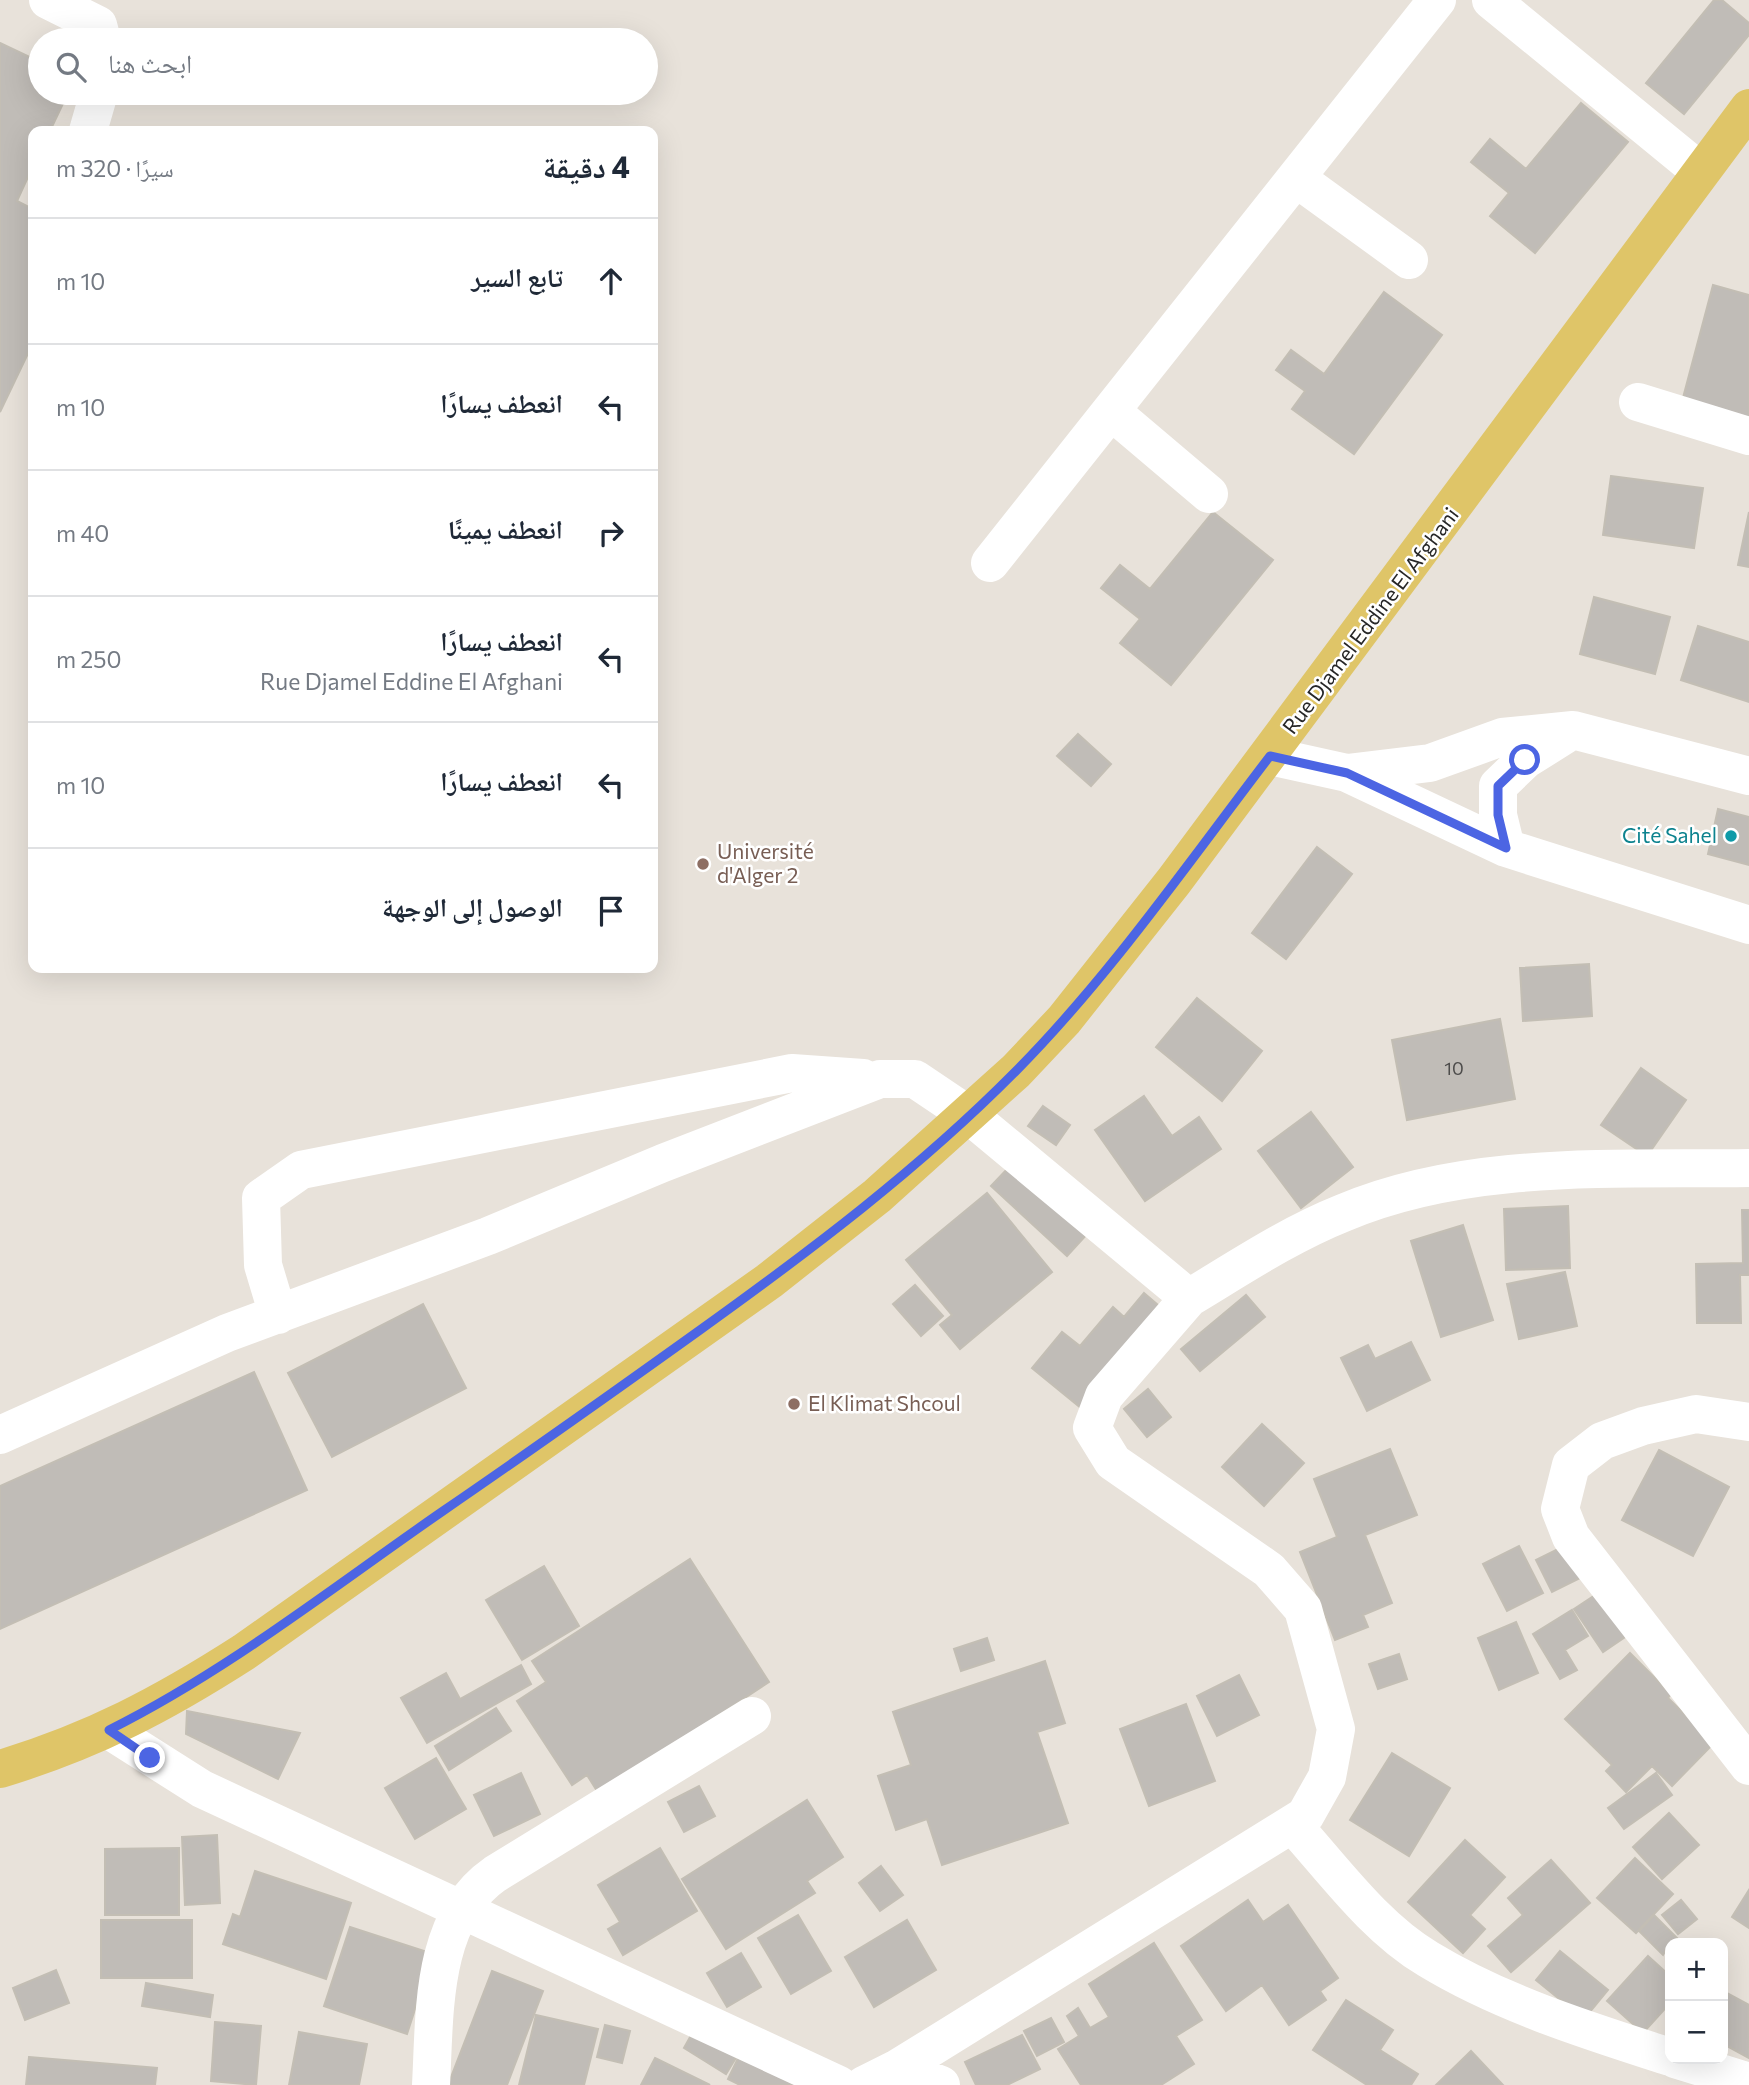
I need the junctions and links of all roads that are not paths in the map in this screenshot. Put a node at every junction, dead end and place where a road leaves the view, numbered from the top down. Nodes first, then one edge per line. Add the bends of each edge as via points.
1 (48, 0) edge
2 (1437, 0) edge
3 (1491, 0) edge
4 (99, 28) edge
5 (96, 105) edge
6 (1749, 108) edge
7 (89, 126) edge
8 (1701, 172) junction
9 (1296, 177) junction
10 (1409, 261) dead end
11 (1638, 402) dead end
12 (1111, 411) junction
13 (1749, 436) edge
14 (1209, 494) dead end
15 (990, 563) dead end
16 (1573, 730) junction
17 (1270, 756) junction
18 (1347, 773) junction
19 (1749, 776) edge
20 (1506, 848) junction
21 (1749, 925) edge
22 (880, 1079) junction
23 (970, 1116) junction
24 (1749, 1168) edge
25 (1189, 1298) junction
26 (278, 1314) junction
27 (1749, 1422) edge
28 (0, 1435) edge
29 (752, 1716) dead end
30 (109, 1730) junction
31 (1749, 1766) edge
32 (0, 1769) edge
33 (1292, 1824) junction
34 (461, 1907) junction
35 (1665, 2056) edge
36 (1691, 2064) edge
37 (898, 2068) junction
38 (1749, 2082) edge
39 (431, 2085) edge
40 (839, 2085) edge
41 (864, 2085) edge
42 (942, 2085) edge

1 - 4 street
2 - 9 street
3 - 8 street
5 - 7 street
6 - 8 main road, Rue Djamel Eddine El Afghani
8 - 17 main road, Rue Djamel Eddine El Afghani
9 - 10 street
9 - 12 street
11 - 13 street
12 - 14 street
12 - 15 street
16 - 18 street via 1503,737 1430,764
16 - 19 street
16 - 20 street via 1525,760 1498,786 1498,815
17 - 18 street
17 - 23 main road, Rue Djamel Eddine El Afghani via 1064,1020
18 - 20 street
20 - 21 street
22 - 23 street via 915,1080
22 - 26 street via 488,1236
22 - 26 street via 792,1073 301,1170 261,1198 264,1265
23 - 25 street
23 - 30 main road, Rue Djamel Eddine El Afghani via 769,1280 561,1430 244,1652 172,1699
24 - 25 street via 1556,1170 1446,1182 1345,1212 1285,1240
25 - 33 street via 1104,1396 1092,1429 1113,1462 1269,1570 1303,1609 1336,1729 1328,1777 1305,1816
26 - 28 street via 167,1358
27 - 31 street via 1696,1414 1602,1441 1571,1465 1560,1509 1571,1537
29 - 34 street via 495,1874
30 - 32 main road, Rue Djamel Eddine El Afghani
30 - 34 street via 202,1789
33 - 35 street via 1383,1924 1426,1959 1584,2030
33 - 37 street
34 - 39 street via 436,2001
34 - 40 street
36 - 38 street
37 - 41 street
37 - 42 street

